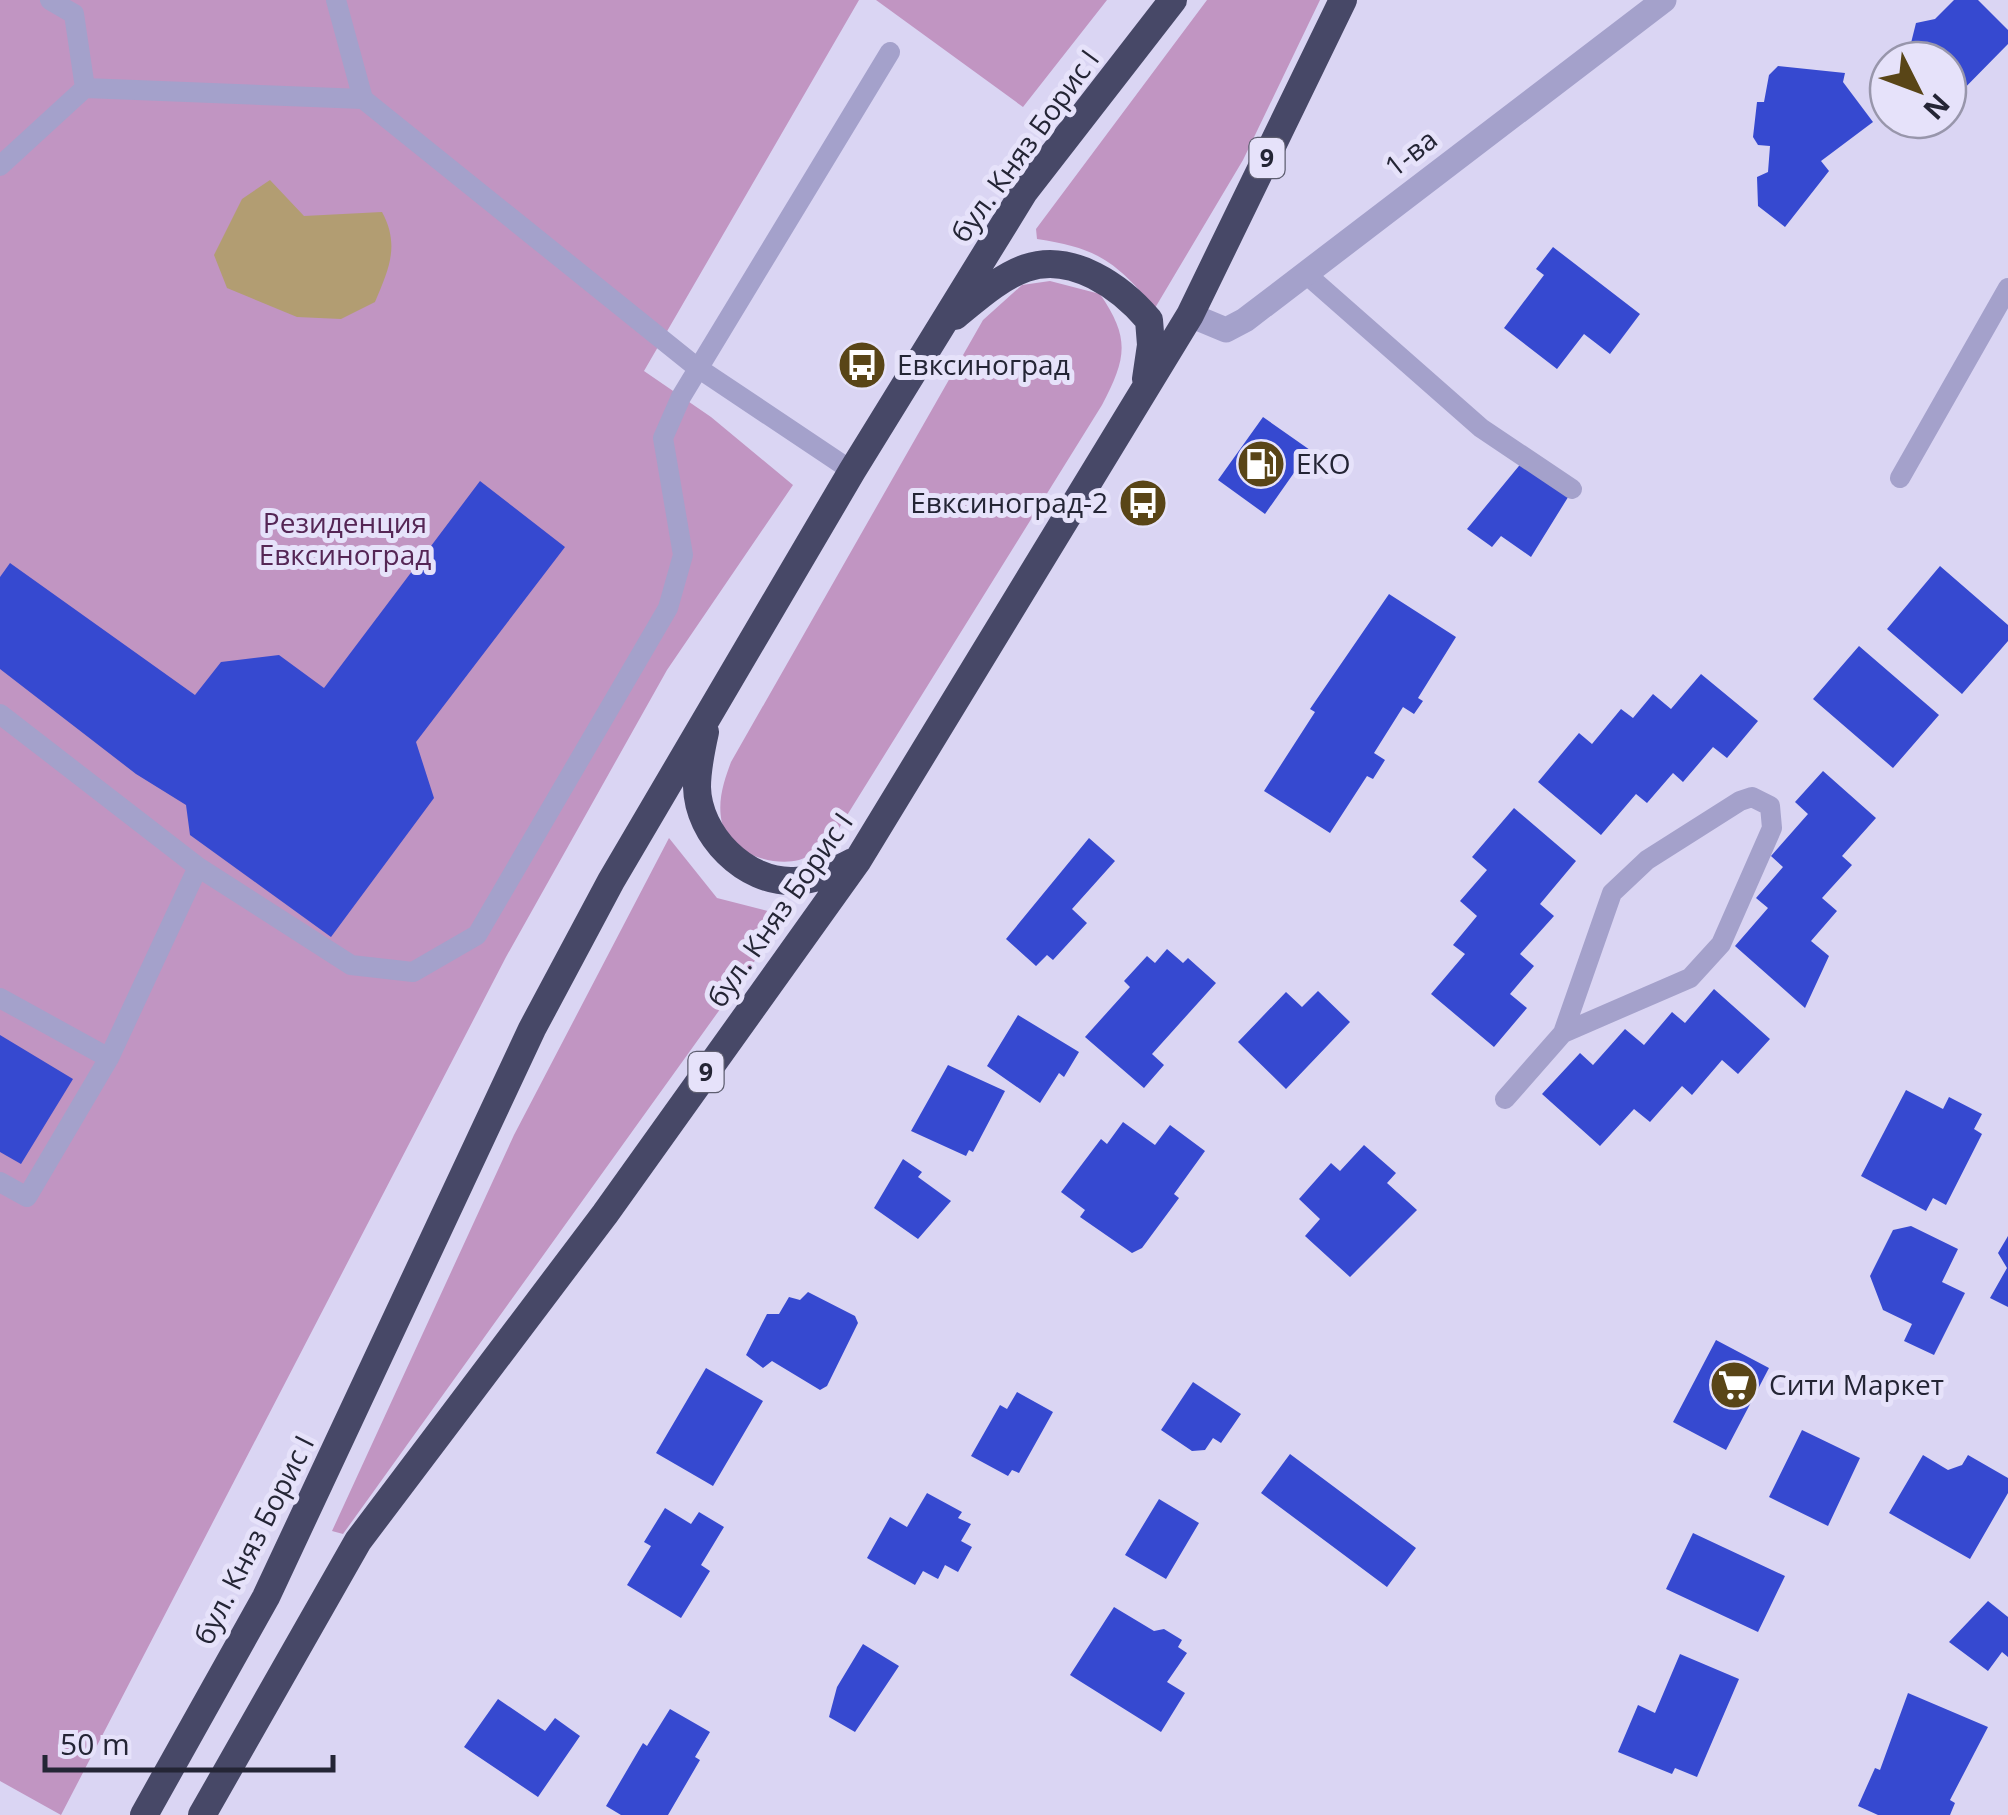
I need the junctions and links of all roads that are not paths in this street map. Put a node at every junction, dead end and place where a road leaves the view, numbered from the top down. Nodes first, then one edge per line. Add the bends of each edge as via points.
1 (50, 0) edge
2 (336, 0) edge
3 (1173, 0) edge
4 (1343, 0) edge
5 (1664, 0) edge
6 (890, 52) dead end
7 (85, 88) junction
8 (363, 99) junction
9 (0, 166) edge
10 (1306, 274) junction
11 (2008, 288) edge
12 (1190, 316) junction
13 (939, 329) junction
14 (696, 366) junction
15 (1145, 386) junction
16 (852, 471) junction
17 (1900, 478) dead end
18 (1572, 488) dead end
19 (0, 714) edge
20 (708, 716) junction
21 (858, 860) junction
22 (198, 866) junction
23 (0, 998) edge
24 (1563, 1033) junction
25 (109, 1058) junction
26 (1504, 1099) dead end
27 (0, 1182) edge
28 (144, 1815) edge
29 (202, 1815) edge

1 - 7 lane via 74,14
2 - 8 lane
3 - 13 highway, бул. Княз Борис I via 1024,192
4 - 12 highway, бул. Княз Борис I / 9
5 - 10 street, 1-ва
6 - 14 lane
7 - 8 lane
7 - 9 lane
8 - 14 lane
10 - 12 street, 1-ва via 1226,330
10 - 18 lane via 1481,428
11 - 17 lane
12 - 15 highway, бул. Княз Борис I / 9
13 - 15 highway via 1025,268 1077,269 1112,286 1148,320
13 - 16 highway, бул. Княз Борис I
14 - 16 lane
14 - 22 lane via 663,438 683,556 668,608 477,935 413,972 351,965
15 - 21 highway, бул. Княз Борис I / 9
16 - 20 highway, бул. Княз Борис I
19 - 22 lane
20 - 21 highway via 697,789 705,824 726,853 756,873 791,882 826,876
20 - 28 highway, бул. Княз Борис I via 532,1029 288,1554
21 - 29 highway, бул. Княз Борис I / 9 via 606,1214 358,1541
22 - 25 lane
23 - 25 lane
24 - 24 lane via 1690,978 1721,944 1772,828 1770,806 1740,801 1647,860 1612,894
24 - 26 lane
25 - 27 lane via 27,1197

